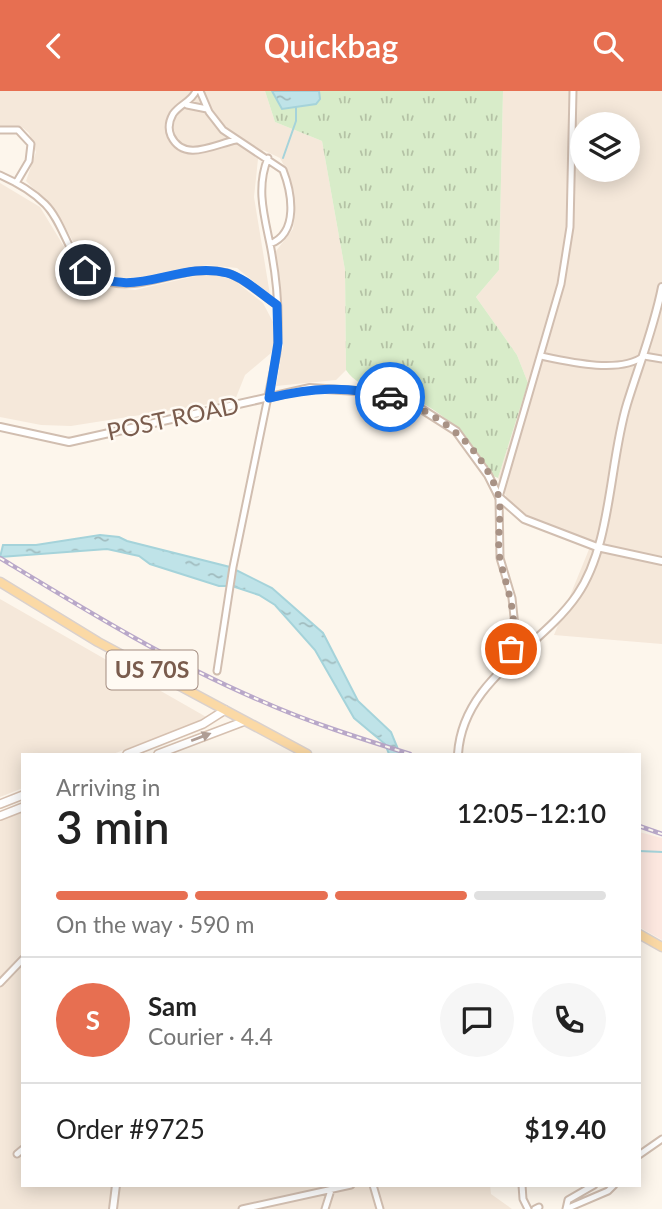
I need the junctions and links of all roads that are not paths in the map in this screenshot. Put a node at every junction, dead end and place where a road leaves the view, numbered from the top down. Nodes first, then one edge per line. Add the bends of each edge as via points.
1 (198, 91) edge
2 (573, 91) edge
3 (184, 105) junction
4 (207, 109) junction
5 (0, 130) edge
6 (223, 130) junction
7 (236, 140) junction
8 (218, 143) junction
9 (268, 158) junction
10 (0, 175) edge
11 (16, 183) junction
12 (270, 244) junction
13 (662, 287) edge
14 (277, 305) junction
15 (541, 356) junction
16 (644, 356) junction
17 (662, 359) edge
18 (269, 398) junction
19 (0, 427) edge
20 (499, 496) junction
21 (597, 547) junction
22 (662, 561) edge
23 (0, 582) edge
24 (507, 664) junction
25 (217, 671) dead end
26 (225, 710) junction
27 (245, 721) junction
28 (175, 735) junction
29 (180, 746) junction
30 (458, 751) edge
31 (137, 752) edge
32 (161, 753) edge
33 (305, 753) edge
34 (21, 796) edge
35 (0, 804) edge
36 (21, 808) edge
37 (0, 816) edge
38 (641, 935) edge
39 (662, 947) edge
40 (21, 961) edge
41 (0, 983) edge
42 (662, 1139) edge
43 (21, 1151) edge
44 (17, 1154) dead end
45 (641, 1154) edge
46 (116, 1187) edge
47 (343, 1187) edge
48 (374, 1187) edge
49 (522, 1187) edge
50 (591, 1187) edge
51 (612, 1187) edge
52 (331, 1190) junction
53 (113, 1209) edge
54 (242, 1209) edge
55 (325, 1209) edge
56 (380, 1209) edge
57 (528, 1209) edge

1 - 3 street
1 - 4 street
2 - 15 street via 570,227 561,284
3 - 4 street
3 - 8 street via 170,124 176,143 191,151
4 - 6 street
5 - 11 street via 18,130 31,143 29,161
6 - 7 street
6 - 8 street
7 - 8 street
7 - 9 street
9 - 12 street via 261,198
9 - 12 street via 285,175 291,214 283,236
10 - 11 street
11 - 14 street via 46,205 85,270 100,280 128,284 215,271 230,274
12 - 14 street
13 - 16 street
14 - 18 street via 277,354
15 - 16 street via 594,365 636,362
15 - 20 street
16 - 17 street
16 - 21 street via 626,405
18 - 19 street, POST ROAD via 69,442
18 - 20 street, POST ROAD via 338,387 412,403 456,431
18 - 25 street via 233,567
20 - 21 street, POST ROAD via 524,519
20 - 24 street via 499,550 515,634
21 - 22 street, POST ROAD
21 - 24 street via 576,597
23 - 26 main road, US 70S via 98,642
24 - 30 street via 471,707
26 - 27 main road, US 70S
26 - 28 main road
29 -> 27 main road
27 - 33 main road, US 70S
28 - 29 main road
28 - 31 main road
29 - 32 main road
34 - 35 main road
36 - 37 main road
38 - 39 main road
40 - 41 street
42 - 45 street
43 - 44 street
46 - 53 street
47 - 52 street
48 - 56 street
49 - 57 street
50 - 51 street via 568,1200 566,1209
52 - 54 street
52 - 55 street

